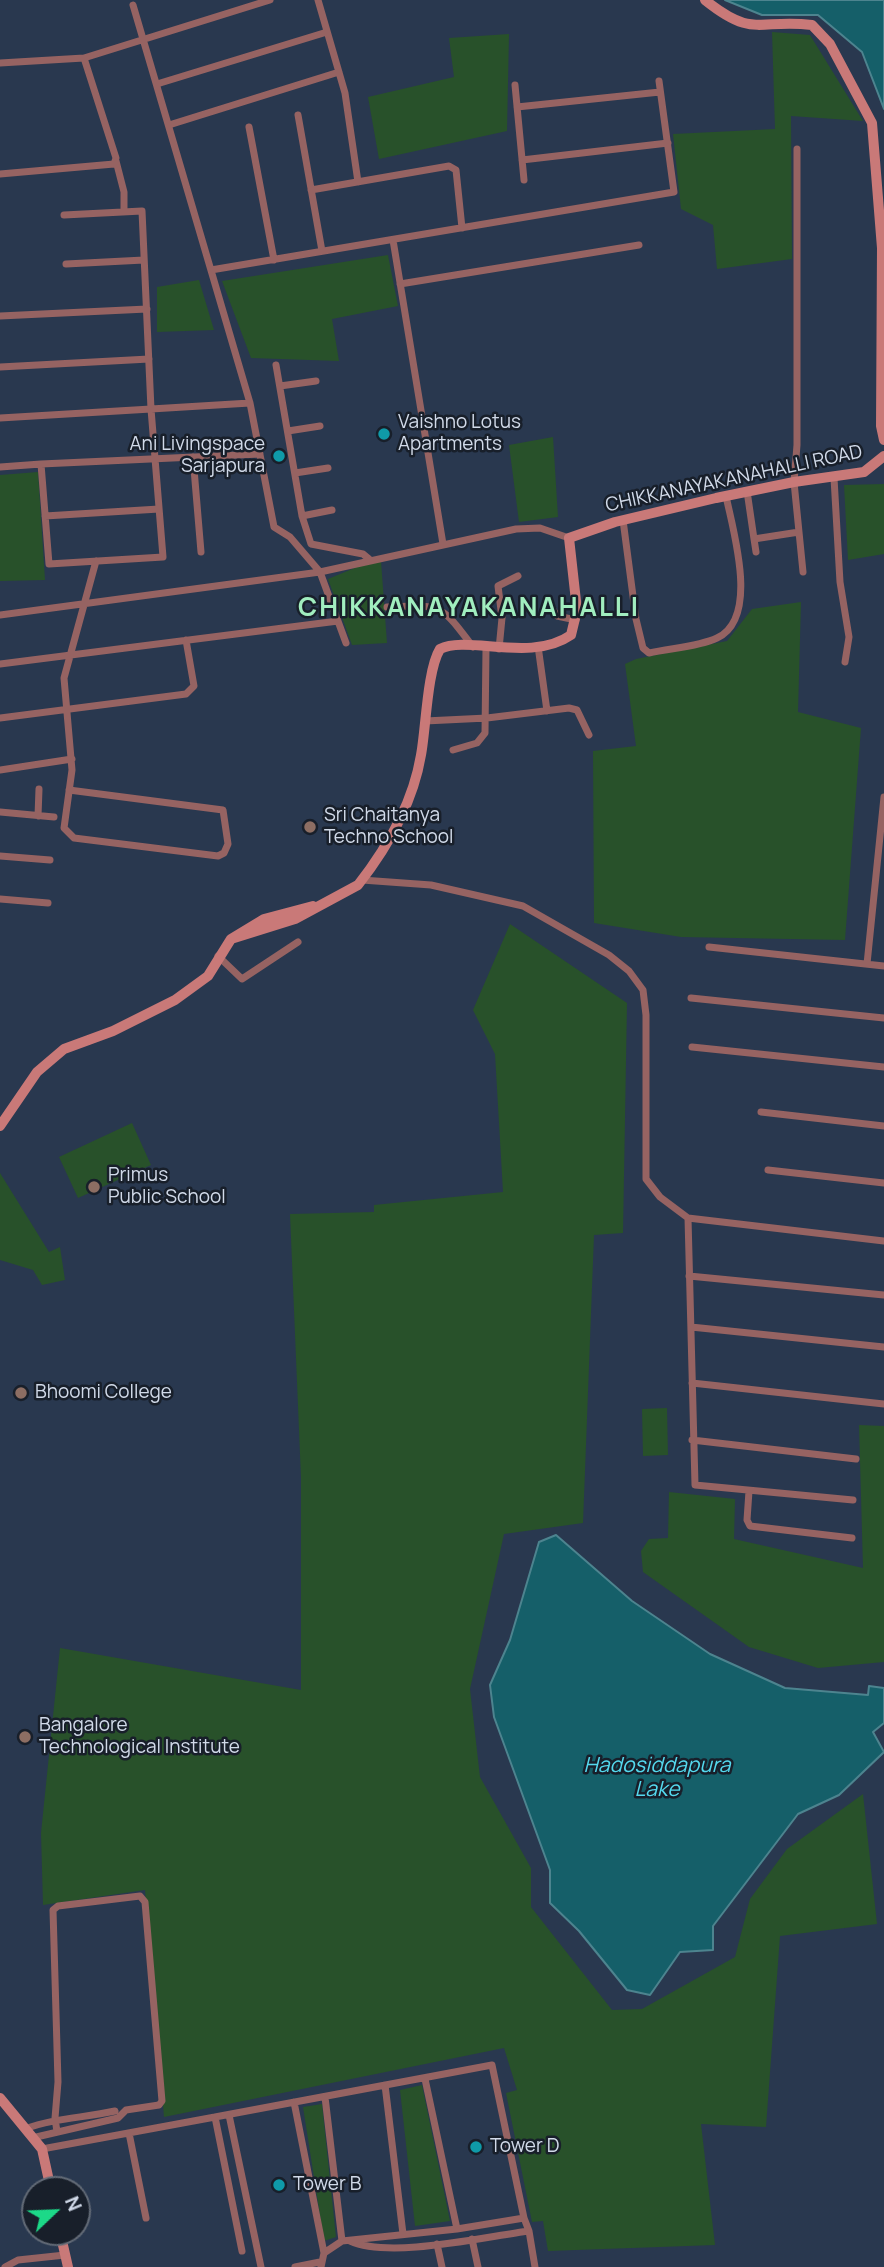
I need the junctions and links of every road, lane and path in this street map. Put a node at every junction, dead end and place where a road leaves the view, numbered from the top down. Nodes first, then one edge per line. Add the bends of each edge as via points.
1 (318, 0) edge
2 (705, 0) edge
3 (266, 1) edge
4 (133, 5) dead end
5 (327, 32) junction
6 (143, 39) junction
7 (84, 58) junction
8 (0, 63) edge
9 (339, 72) junction
10 (659, 81) dead end
11 (157, 84) junction
12 (514, 86) dead end
13 (660, 92) junction
14 (517, 107) junction
15 (298, 115) dead end
16 (169, 125) junction
17 (248, 127) dead end
18 (668, 143) junction
19 (797, 149) dead end
20 (522, 160) junction
21 (116, 161) junction
22 (0, 172) edge
23 (524, 180) dead end
24 (358, 182) junction
25 (311, 190) junction
26 (124, 212) junction
27 (64, 215) dead end
28 (462, 228) junction
29 (393, 240) junction
30 (639, 246) dead end
31 (322, 251) junction
32 (144, 260) junction
33 (274, 260) junction
34 (66, 264) dead end
35 (211, 270) junction
36 (400, 285) junction
37 (147, 309) junction
38 (0, 316) edge
39 (149, 359) junction
40 (276, 365) dead end
41 (0, 367) edge
42 (316, 381) dead end
43 (280, 386) junction
44 (250, 403) junction
45 (151, 409) junction
46 (0, 418) edge
47 (320, 426) dead end
48 (288, 431) junction
49 (884, 440) edge
50 (260, 454) junction
51 (884, 456) edge
52 (193, 457) junction
53 (155, 458) junction
54 (41, 464) junction
55 (0, 467) edge
56 (328, 468) dead end
57 (295, 473) junction
58 (834, 478) junction
59 (794, 482) junction
60 (747, 491) junction
61 (726, 496) junction
62 (159, 509) junction
63 (332, 510) dead end
64 (45, 516) junction
65 (302, 516) junction
66 (623, 520) junction
67 (799, 532) junction
68 (569, 538) junction
69 (754, 539) junction
70 (443, 544) junction
71 (201, 552) dead end
72 (756, 552) dead end
73 (369, 559) junction
74 (96, 561) junction
75 (320, 572) junction
76 (803, 572) dead end
77 (518, 576) dead end
78 (549, 603) dead end
79 (84, 605) junction
80 (387, 607) dead end
81 (0, 615) edge
82 (576, 620) junction
83 (338, 621) junction
84 (186, 640) junction
85 (346, 643) dead end
86 (538, 646) junction
87 (472, 647) junction
88 (486, 648) junction
89 (499, 649) junction
90 (71, 655) junction
91 (845, 662) dead end
92 (0, 664) edge
93 (67, 709) junction
94 (547, 711) junction
95 (0, 718) edge
96 (487, 718) junction
97 (425, 721) junction
98 (589, 735) dead end
99 (453, 750) dead end
100 (72, 759) junction
101 (0, 770) edge
102 (39, 789) dead end
103 (69, 790) junction
104 (884, 797) edge
105 (0, 812) edge
106 (883, 812) edge
107 (38, 816) junction
108 (54, 817) dead end
109 (0, 856) edge
110 (50, 860) dead end
111 (881, 863) edge
112 (362, 880) junction
113 (0, 899) edge
114 (48, 903) dead end
115 (872, 911) junction
116 (884, 912) edge
117 (298, 942) dead end
118 (709, 947) dead end
119 (218, 956) junction
120 (867, 964) junction
121 (884, 966) edge
122 (691, 998) dead end
123 (884, 1018) edge
124 (692, 1048) dead end
125 (884, 1068) edge
126 (761, 1112) dead end
127 (0, 1126) edge
128 (884, 1126) edge
129 (768, 1170) dead end
130 (884, 1184) edge
131 (688, 1218) junction
132 (884, 1241) edge
133 (690, 1276) junction
134 (884, 1295) edge
135 (691, 1327) junction
136 (884, 1347) edge
137 (692, 1383) junction
138 (884, 1404) edge
139 (692, 1440) junction
140 (856, 1458) dead end
141 (750, 1491) junction
142 (853, 1500) dead end
143 (852, 1538) dead end
144 (425, 2079) junction
145 (385, 2085) junction
146 (325, 2097) junction
147 (0, 2098) edge
148 (294, 2102) junction
149 (115, 2111) dead end
150 (229, 2115) junction
151 (215, 2117) junction
152 (55, 2118) junction
153 (25, 2129) junction
154 (57, 2132) junction
155 (129, 2133) junction
156 (33, 2138) junction
157 (41, 2149) junction
158 (48, 2176) edge
159 (146, 2218) dead end
160 (524, 2218) junction
161 (457, 2229) junction
162 (529, 2231) junction
163 (403, 2234) junction
164 (472, 2239) junction
165 (346, 2241) junction
166 (437, 2244) junction
167 (63, 2246) edge
168 (242, 2251) dead end
169 (324, 2253) junction
170 (65, 2255) junction
171 (320, 2264) edge
172 (5, 2267) edge
173 (68, 2267) edge
174 (261, 2267) edge
175 (295, 2267) edge
176 (442, 2267) edge
177 (478, 2267) edge
178 (535, 2267) edge

1 - 5 street
2 - 49 main road via 726,17 749,26 815,27 830,44 870,118 882,248
3 - 6 street
4 - 6 street
5 - 9 street
5 - 11 street
6 - 7 street
6 - 11 street
7 - 8 street
7 - 21 street
9 - 16 street
9 - 24 street
10 - 13 street
11 - 16 street
12 - 14 street
13 - 14 street
13 - 18 street
14 - 20 street
15 - 25 street
16 - 35 street
17 - 33 street
18 - 20 street
18 - 28 street via 674,192
19 - 59 street
20 - 23 street
21 - 22 street
21 - 26 street
24 - 25 street
24 - 28 street via 454,168
25 - 31 street
26 - 27 street
26 - 32 street via 142,211
28 - 29 street
29 - 31 street
29 - 36 street
30 - 36 street
31 - 33 street
32 - 34 street
32 - 37 street
33 - 35 street
35 - 44 street
36 - 70 street
37 - 38 street
37 - 39 street
39 - 41 street
39 - 45 street
40 - 43 street
42 - 43 street
43 - 48 street
44 - 45 street
44 - 50 street
45 - 46 street
45 - 53 street
47 - 48 street
48 - 57 street
50 - 52 street
50 - 75 street via 274,527 290,537
51 - 58 main road, CHIKKANAYAKANAHALLI ROAD via 864,472
52 - 53 street
52 - 71 street
53 - 54 street
53 - 62 street
54 - 55 street
54 - 64 street
56 - 57 street
57 - 65 street
58 - 59 main road, CHIKKANAYAKANAHALLI ROAD
58 - 91 street via 840,582 849,637
59 - 60 main road, CHIKKANAYAKANAHALLI ROAD
59 - 67 street
60 - 61 main road, CHIKKANAYAKANAHALLI ROAD
60 - 69 street
61 - 66 main road, CHIKKANAYAKANAHALLI ROAD
61 - 66 street via 742,598 727,629 716,639 649,653 643,648
62 - 64 street
62 - 74 street via 163,557
63 - 65 street
64 - 74 street via 49,564
65 - 73 street via 311,544
66 - 68 main road, CHIKKANAYAKANAHALLI ROAD
67 - 69 street
67 - 76 street
68 - 70 street via 540,528 516,529
68 - 82 main road
69 - 72 street
70 - 73 street
73 - 75 street
74 - 79 street
75 - 79 street
75 - 83 street
77 - 89 street via 498,586
78 - 82 street via 557,616
79 - 81 street
79 - 90 street
80 - 87 street via 433,605 452,620
82 - 86 main road via 571,635
83 - 84 street
83 - 85 street
84 - 90 street
84 - 93 street via 194,686 191,692
86 - 89 main road
86 - 94 street
87 - 88 main road
87 - 97 main road via 440,649
88 - 89 main road
88 - 96 street
90 - 92 street
90 - 93 street via 64,678
93 - 95 street
93 - 100 street
94 - 96 street
94 - 98 street via 578,710
96 - 97 street
96 - 99 street via 481,741
97 - 112 main road via 409,799 386,846
100 - 101 street
100 - 103 street
102 - 107 street
103 - 103 street via 64,828 74,838 218,856 228,844 223,810
104 - 106 street
105 - 107 street
106 - 111 street
107 - 108 street
109 - 110 street
111 - 115 street
112 - 119 main road via 295,919 231,939
112 - 131 street via 431,885 523,906 629,971 643,990 646,1015 646,1179 660,1197
113 - 114 street
115 - 116 street
115 - 120 street
117 - 119 street via 242,979
118 - 120 street
119 - 127 main road via 208,976 175,1000 54,1056 37,1072
120 - 121 street
122 - 123 street
124 - 125 street
126 - 128 street
129 - 130 street
131 - 132 street
131 - 133 street
133 - 134 street
133 - 135 street
135 - 136 street
135 - 137 street
137 - 138 street
137 - 139 street
139 - 140 street
139 - 141 street via 695,1485
141 - 142 street
141 - 143 street via 750,1526
144 - 145 street
144 - 160 street via 492,2065
144 - 161 street
145 - 146 street
145 - 163 street
146 - 148 street
146 - 165 street
147 - 153 main road
148 - 150 street
148 - 169 street
149 - 152 street via 64,2122
150 - 151 street
150 - 174 street
151 - 155 street
151 - 168 street
152 - 153 street
152 - 154 street
152 - 154 street via 53,1910 140,1896 145,1902 162,2101 126,2110 118,2118
153 - 156 main road
154 - 156 street
155 - 157 street
155 - 159 street
156 - 157 main road
157 - 158 main road
160 - 161 street
160 - 162 street
161 - 163 street
162 - 164 street
162 - 178 street
163 - 165 street
164 - 166 street
164 - 177 street
165 - 166 street via 375,2249
165 - 169 street
166 - 176 street
167 - 170 main road
169 - 171 street
170 - 172 street via 18,2260
170 - 173 main road
171 - 175 street

